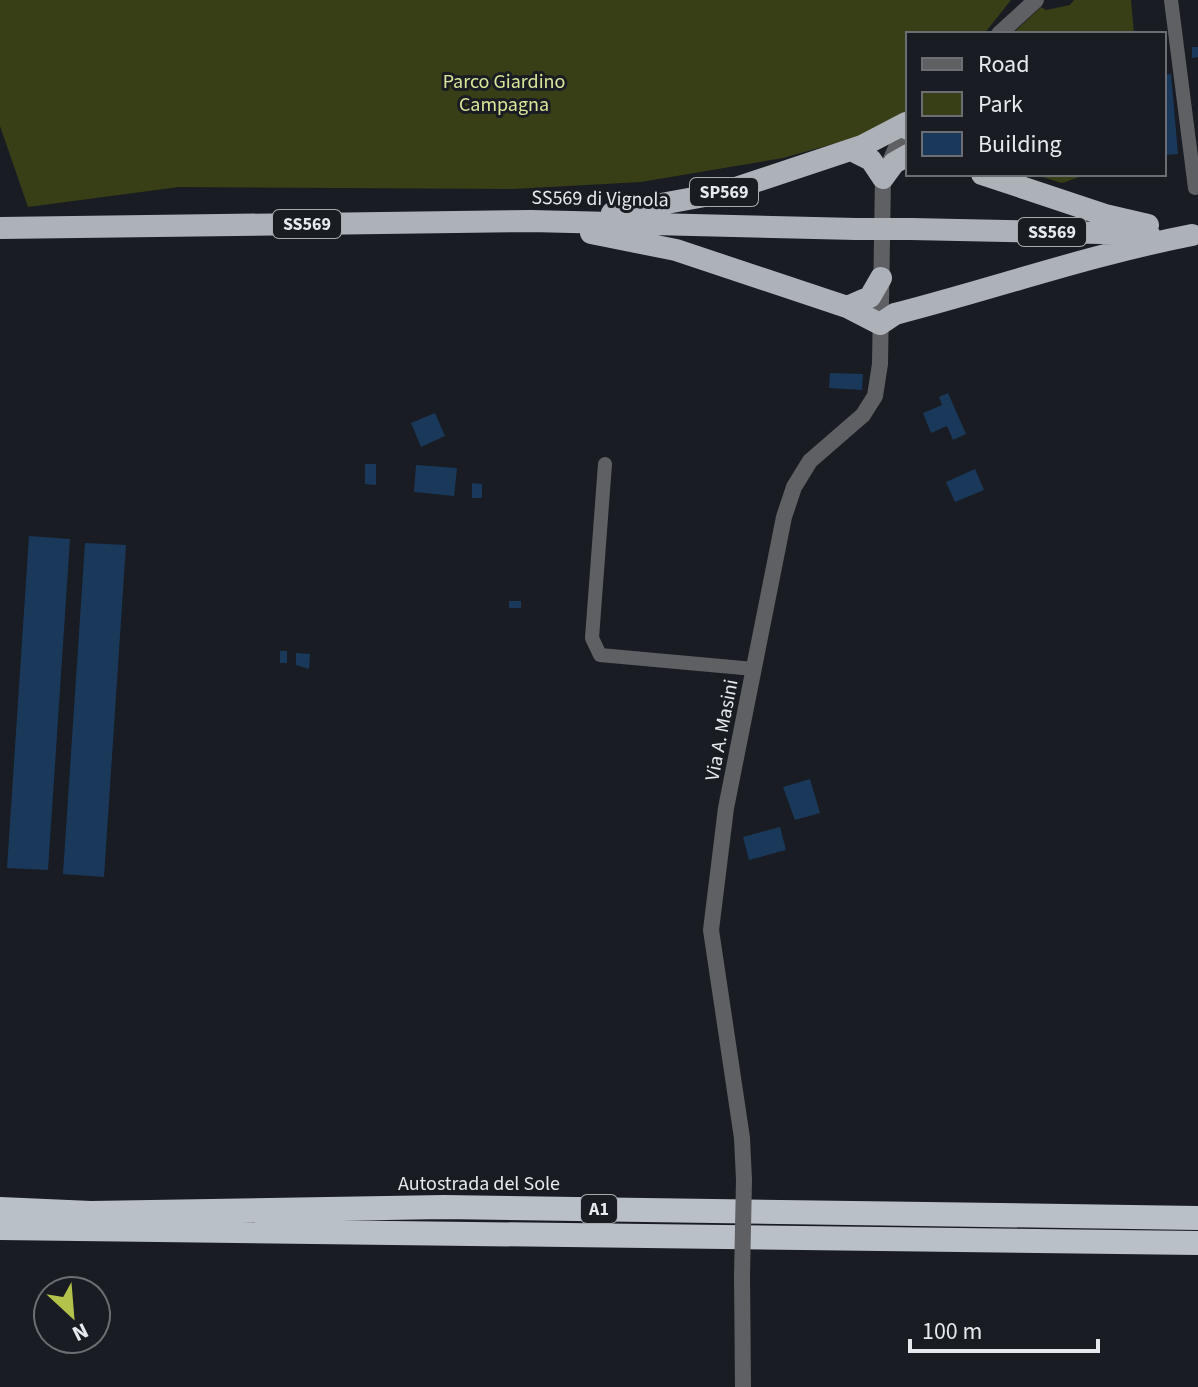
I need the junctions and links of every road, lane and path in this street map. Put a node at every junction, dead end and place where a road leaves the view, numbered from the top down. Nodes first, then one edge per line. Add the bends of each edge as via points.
1 (1022, 0) edge
2 (1036, 0) edge
3 (1171, 0) edge
4 (1014, 18) junction
5 (1001, 32) edge
6 (906, 124) edge
7 (906, 126) edge
8 (1194, 146) edge
9 (851, 150) junction
10 (906, 156) edge
11 (988, 176) edge
12 (883, 178) junction
13 (1195, 188) dead end
14 (531, 221) junction
15 (0, 228) edge
16 (1195, 235) edge
17 (881, 278) junction
18 (847, 307) junction
19 (914, 309) junction
20 (880, 324) junction
21 (605, 464) dead end
22 (754, 669) junction
23 (0, 1209) edge
24 (1198, 1218) edge
25 (0, 1228) edge
26 (1198, 1243) edge
27 (743, 1387) edge

1 - 4 street
2 - 4 street
3 - 8 street
4 - 5 street
6 - 9 highway, SP569
7 - 12 street, Via A. Masini
8 - 13 street
9 - 12 highway via 871,160
9 - 14 highway, SP569 via 721,193
10 - 12 highway
11 - 16 highway via 1105,215
12 - 17 street, Via A. Masini
14 - 15 highway, SS569 di Vignola / SS569
14 - 16 highway, SS569 di Vignola / SS569, bridge
14 - 18 highway via 676,250
16 - 19 highway via 1108,252
17 - 18 highway via 870,297
17 - 19 highway via 889,296
17 - 20 street, Via A. Masini
18 - 20 highway
19 - 20 highway
20 - 22 street, Via A. Masini via 875,396 863,415 810,461 794,487
21 - 22 street via 595,649 600,655
22 - 27 street, Via A. Masini, bridge via 719,851 711,930 742,1138
23 - 24 highway, Autostrada del Sole / A1 via 91,1213 444,1207
25 - 26 highway, A1

